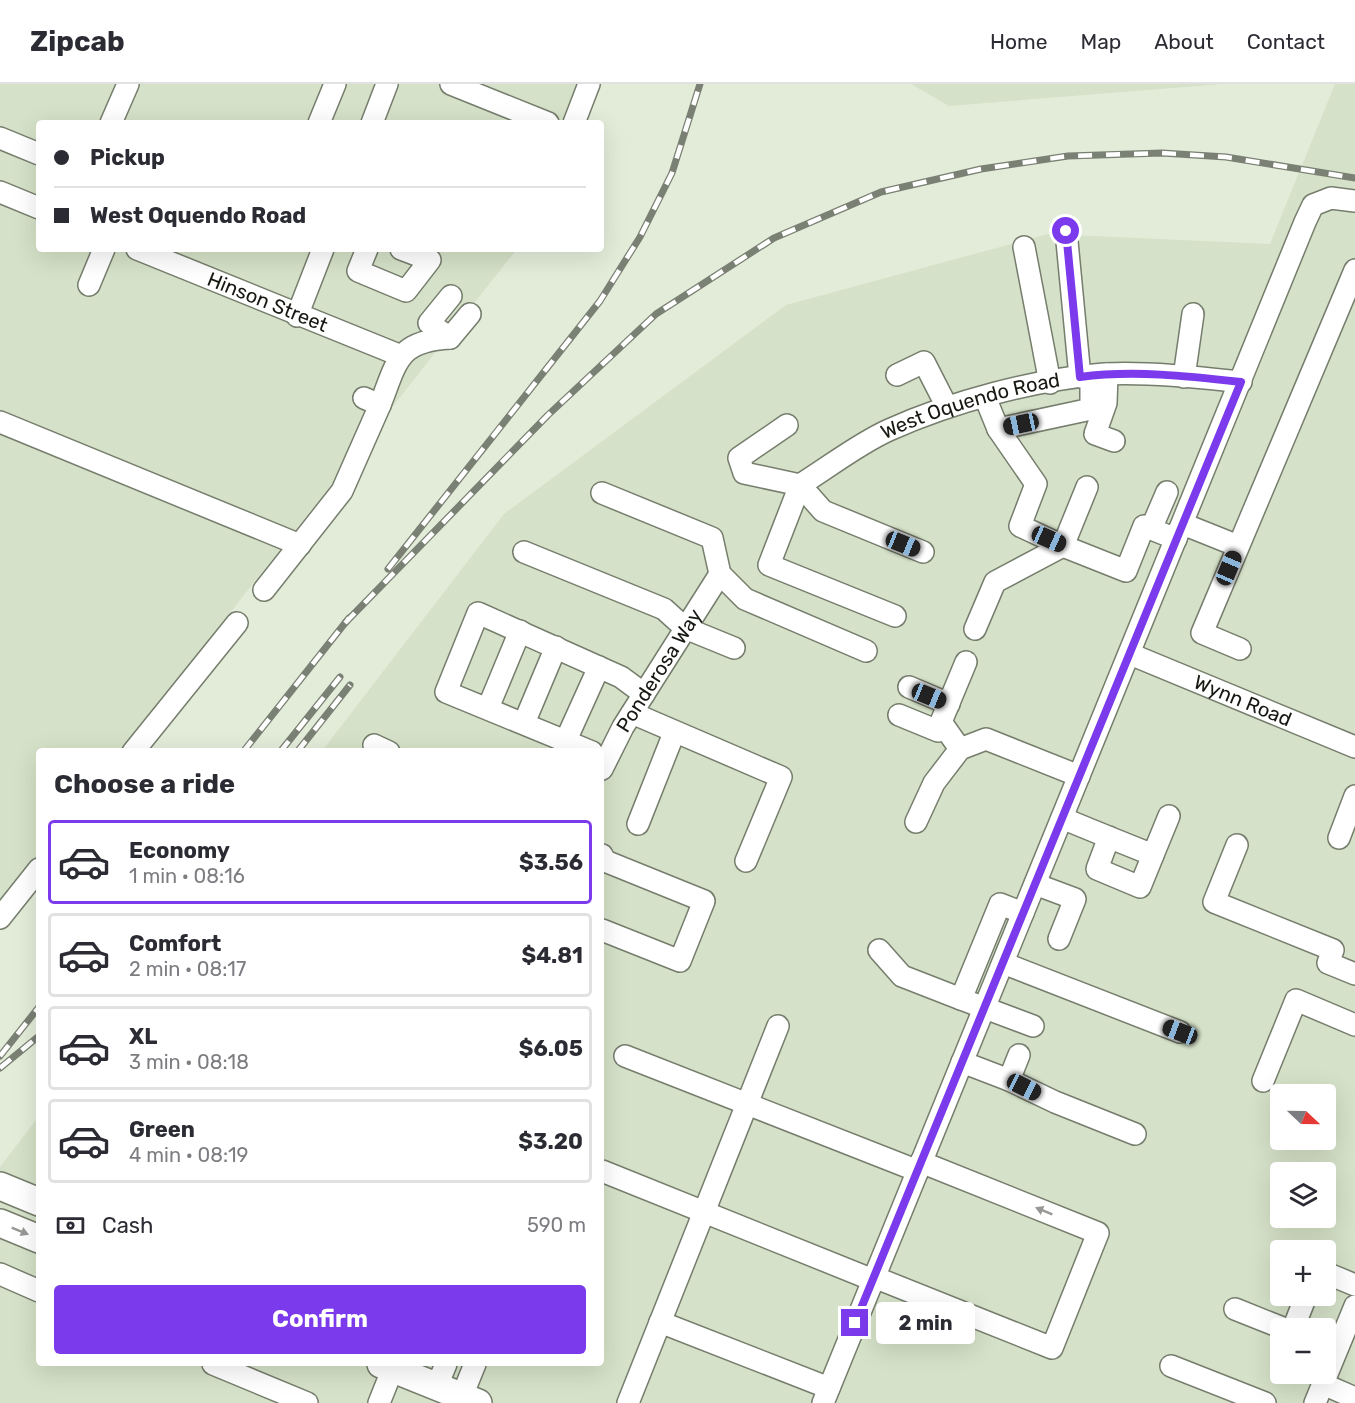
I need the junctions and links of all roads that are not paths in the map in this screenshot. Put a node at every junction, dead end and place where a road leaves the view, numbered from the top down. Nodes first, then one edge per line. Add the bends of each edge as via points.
1 (128, 84) edge
2 (335, 84) edge
3 (387, 84) edge
4 (451, 84) edge
5 (589, 84) edge
6 (112, 120) edge
7 (321, 120) edge
8 (373, 120) edge
9 (541, 120) edge
10 (575, 120) edge
11 (0, 138) edge
12 (36, 153) edge
13 (0, 192) edge
14 (1355, 201) edge
15 (36, 207) edge
16 (1066, 231) dead end
17 (1024, 247) dead end
18 (103, 252) edge
19 (144, 252) edge
20 (322, 252) edge
21 (366, 252) edge
22 (409, 252) edge
23 (1355, 270) edge
24 (89, 285) dead end
25 (452, 296) dead end
26 (470, 314) dead end
27 (1193, 314) dead end
28 (297, 316) junction
29 (450, 338) junction
30 (399, 356) junction
31 (897, 375) dead end
32 (1093, 376) junction
33 (1184, 377) junction
34 (1241, 382) junction
35 (1050, 383) junction
36 (985, 397) junction
37 (947, 406) junction
38 (0, 422) edge
39 (787, 425) dead end
40 (998, 429) junction
41 (1114, 441) dead end
42 (800, 485) junction
43 (1087, 487) dead end
44 (1167, 492) dead end
45 (602, 493) dead end
46 (1151, 529) junction
47 (1180, 532) junction
48 (300, 545) junction
49 (1064, 546) junction
50 (1238, 546) junction
51 (524, 552) dead end
52 (923, 552) dead end
53 (1126, 570) junction
54 (720, 574) junction
55 (1158, 584) junction
56 (264, 590) dead end
57 (895, 616) dead end
58 (237, 623) dead end
59 (685, 628) junction
60 (975, 629) dead end
61 (520, 631) junction
62 (556, 647) junction
63 (734, 648) dead end
64 (1240, 649) dead end
65 (866, 651) dead end
66 (1130, 654) junction
67 (966, 662) dead end
68 (600, 667) junction
69 (909, 687) dead end
70 (644, 694) junction
71 (488, 708) junction
72 (632, 713) junction
73 (945, 713) junction
74 (899, 716) dead end
75 (524, 723) junction
76 (674, 733) junction
77 (566, 740) junction
78 (1355, 747) edge
79 (134, 748) edge
80 (580, 748) edge
81 (960, 748) junction
82 (604, 754) edge
83 (1079, 776) junction
84 (1355, 796) edge
85 (1169, 816) dead end
86 (1062, 818) junction
87 (916, 822) dead end
88 (638, 824) dead end
89 (1109, 837) junction
90 (1339, 838) dead end
91 (1237, 845) dead end
92 (1153, 855) junction
93 (604, 859) edge
94 (746, 861) dead end
95 (36, 873) edge
96 (1035, 884) junction
97 (1023, 914) junction
98 (0, 918) edge
99 (604, 931) edge
100 (1059, 939) dead end
101 (879, 950) dead end
102 (1003, 963) junction
103 (1355, 974) edge
104 (961, 999) junction
105 (984, 1008) junction
106 (1355, 1025) edge
107 (778, 1026) dead end
108 (1033, 1026) dead end
109 (1180, 1032) dead end
110 (1019, 1055) dead end
111 (625, 1056) dead end
112 (962, 1062) junction
113 (1009, 1080) junction
114 (1263, 1081) dead end
115 (748, 1104) junction
116 (1134, 1134) dead end
117 (920, 1167) junction
118 (604, 1172) edge
119 (0, 1186) edge
120 (36, 1201) edge
121 (705, 1213) junction
122 (0, 1223) edge
123 (36, 1238) edge
124 (0, 1274) edge
125 (1336, 1277) edge
126 (874, 1279) junction
127 (1355, 1285) edge
128 (36, 1290) edge
129 (1355, 1306) edge
130 (1235, 1309) dead end
131 (660, 1322) junction
132 (1270, 1323) edge
133 (1339, 1351) edge
134 (221, 1366) edge
135 (387, 1366) edge
136 (475, 1366) edge
137 (1171, 1366) dead end
138 (441, 1375) edge
139 (1319, 1394) edge
140 (826, 1395) edge
141 (1355, 1398) edge
142 (470, 1400) edge
143 (307, 1403) edge
144 (379, 1403) edge
145 (628, 1403) edge
146 (1266, 1403) edge

1 - 6 street
2 - 7 street
3 - 8 street
4 - 9 street
5 - 10 street
11 - 12 street
13 - 15 street
14 - 34 street via 1331,198 1313,206
16 - 32 street
17 - 35 street
18 - 24 street
19 - 28 street, Hinson Street
20 - 28 street
21 - 22 street via 358,271 406,291 430,260
23 - 50 street
25 - 29 street via 429,323
26 - 29 street
27 - 33 street
28 - 30 street, Hinson Street
29 - 30 street via 427,339
30 - 48 street via 372,401 342,491
31 - 37 street via 924,362
32 - 33 street, West Oquendo Road
32 - 35 street, West Oquendo Road
32 - 40 street via 1091,409
32 - 41 street via 1106,403 1095,434
33 - 34 street, West Oquendo Road
34 - 47 street
35 - 36 street, West Oquendo Road
36 - 37 street, West Oquendo Road
36 - 40 street
37 - 42 street, West Oquendo Road via 887,431
38 - 48 street
39 - 42 street via 739,458 744,473
40 - 49 street via 1036,484 1020,526
42 - 52 street via 823,511
42 - 57 street via 769,565
43 - 49 street
44 - 46 street
45 - 54 street via 712,538
46 - 47 street
46 - 53 street via 1144,526
47 - 50 street
47 - 55 street
48 - 56 street
49 - 53 street
49 - 60 street via 995,582
50 - 64 street via 1202,633
51 - 59 street via 664,609
53 - 55 street
54 - 59 street, Ponderosa Way
54 - 65 street via 745,599
55 - 66 street
58 - 79 street via 141,728
59 - 63 street
59 - 70 street, Ponderosa Way
61 - 62 street
61 - 71 street
61 - 71 street via 478,613 446,692
62 - 68 street
62 - 75 street
66 - 78 street, Wynn Road
66 - 83 street
67 - 73 street
68 - 70 street via 621,676
68 - 77 street
69 - 73 street
70 - 72 street, Ponderosa Way
71 - 75 street
72 - 76 street
72 - 82 street, Ponderosa Way
73 - 74 street via 938,731
73 - 81 street
75 - 77 street
76 - 88 street
76 - 94 street via 781,777
77 - 80 street
81 - 83 street via 986,739
81 - 87 street via 934,783
83 - 86 street
84 - 90 street
85 - 92 street
86 - 89 street
86 - 96 street
89 - 92 street
89 - 92 street via 1097,869 1140,887
91 - 103 street via 1214,902 1333,950 1328,963
93 - 99 street via 704,901 680,961
95 - 98 street
96 - 97 street
96 - 100 street via 1075,899
97 - 102 street
97 - 104 street via 1000,904
101 - 104 street via 902,976
102 - 105 street
102 - 109 street
104 - 105 street
105 - 108 street
105 - 112 street
106 - 114 street via 1296,1000
107 - 115 street
110 - 113 street
111 - 115 street
112 - 113 street
112 - 117 street
113 - 116 street
115 - 117 street
115 - 121 street
117 - 126 street
126 -> 117 street via 915,1291 1052,1348 1098,1233
118 - 121 street
119 - 120 main road
121 - 126 street
121 - 131 street
122 -> 123 main road
124 - 128 street
125 - 127 street
126 - 140 street
129 - 133 street
130 - 132 street
131 - 140 street
131 - 145 street
133 - 139 street
134 - 143 street
135 - 138 main road
135 - 144 street
136 - 142 street
137 - 146 street
138 - 142 main road
139 - 141 street

